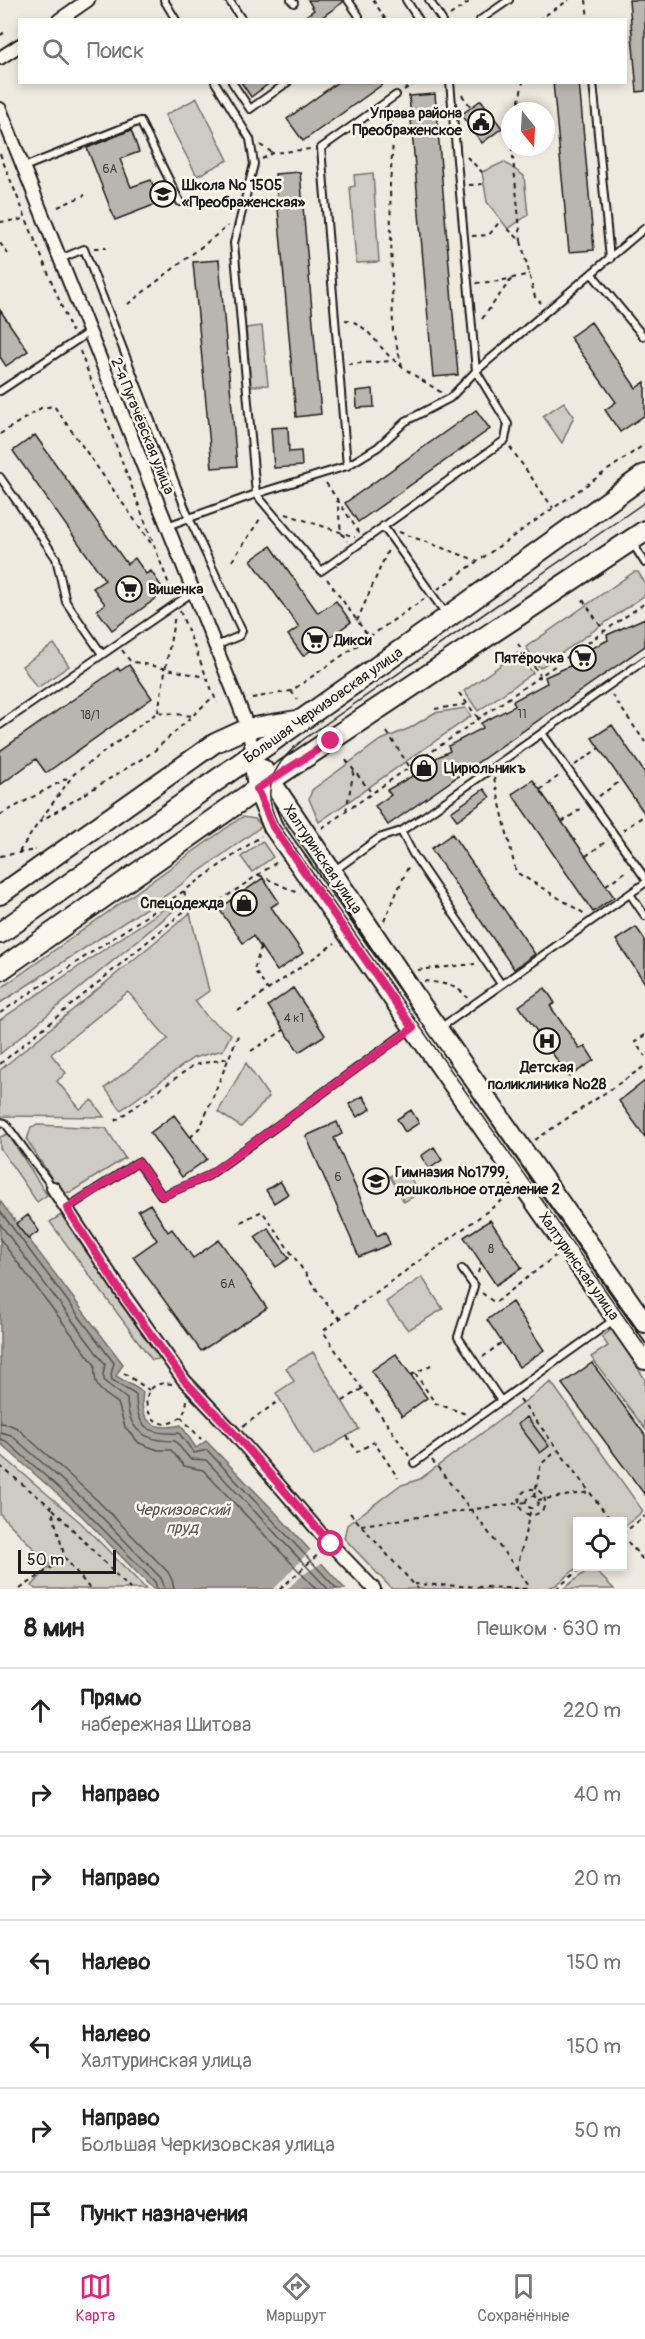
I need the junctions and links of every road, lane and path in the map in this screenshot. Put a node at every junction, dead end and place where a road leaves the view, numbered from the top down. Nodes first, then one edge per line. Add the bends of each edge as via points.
1 (88, 0) edge
2 (164, 0) edge
3 (229, 0) edge
4 (348, 0) edge
5 (373, 0) edge
6 (406, 0) edge
7 (429, 0) edge
8 (472, 0) edge
9 (509, 0) edge
10 (569, 0) edge
11 (586, 0) edge
12 (548, 13) junction
13 (62, 18) edge
14 (175, 18) edge
15 (241, 18) edge
16 (358, 18) edge
17 (385, 18) edge
18 (418, 18) edge
19 (443, 18) edge
20 (445, 18) edge
21 (483, 18) edge
22 (541, 18) edge
23 (547, 18) edge
24 (588, 18) edge
25 (4, 33) dead end
26 (0, 35) edge
27 (18, 46) edge
28 (0, 58) edge
29 (217, 84) edge
30 (233, 84) edge
31 (285, 84) edge
32 (414, 84) edge
33 (450, 84) edge
34 (523, 84) edge
35 (593, 84) edge
36 (393, 97) junction
37 (519, 102) edge
38 (0, 109) edge
39 (456, 146) junction
40 (321, 148) junction
41 (0, 154) edge
42 (513, 156) edge
43 (254, 164) junction
44 (23, 167) junction
45 (482, 172) dead end
46 (484, 184) dead end
47 (460, 186) junction
48 (85, 195) dead end
49 (180, 202) dead end
50 (58, 207) dead end
51 (239, 218) junction
52 (26, 219) junction
53 (501, 220) dead end
54 (0, 222) edge
55 (645, 228) edge
56 (508, 229) dead end
57 (464, 237) junction
58 (521, 241) junction
59 (0, 243) edge
60 (8, 254) dead end
61 (60, 259) junction
62 (610, 259) junction
63 (530, 274) junction
64 (592, 274) junction
65 (512, 278) junction
66 (469, 284) junction
67 (129, 304) dead end
68 (549, 311) junction
69 (335, 320) junction
70 (473, 331) junction
71 (89, 332) junction
72 (645, 335) edge
73 (75, 340) junction
74 (393, 361) junction
75 (338, 365) junction
76 (402, 366) junction
77 (477, 371) junction
78 (0, 391) edge
79 (450, 398) junction
80 (0, 434) edge
81 (505, 440) junction
82 (645, 444) edge
83 (347, 466) junction
84 (645, 475) edge
85 (321, 476) junction
86 (0, 477) edge
87 (256, 494) junction
88 (337, 499) junction
89 (267, 508) junction
90 (553, 508) junction
91 (189, 518) junction
92 (167, 526) junction
93 (383, 526) junction
94 (341, 532) junction
95 (638, 536) edge
96 (392, 539) junction
97 (364, 540) junction
98 (352, 549) junction
99 (157, 551) junction
100 (232, 561) dead end
101 (478, 561) junction
102 (645, 563) edge
103 (321, 571) junction
104 (194, 592) junction
105 (432, 594) junction
106 (583, 600) dead end
107 (177, 603) junction
108 (645, 603) edge
109 (448, 617) junction
110 (357, 621) junction
111 (604, 631) junction
112 (369, 637) junction
113 (118, 644) junction
114 (518, 644) dead end
115 (216, 646) junction
116 (102, 654) junction
117 (645, 660) edge
118 (166, 669) junction
119 (540, 675) junction
120 (205, 677) junction
121 (606, 687) junction
122 (291, 692) junction
123 (459, 693) dead end
124 (214, 696) junction
125 (252, 698) dead end
126 (297, 699) dead end
127 (217, 703) dead end
128 (468, 704) junction
129 (435, 709) dead end
130 (158, 712) junction
131 (193, 716) junction
132 (303, 719) junction
133 (479, 719) junction
134 (0, 725) edge
135 (248, 728) junction
136 (387, 732) dead end
137 (542, 734) junction
138 (645, 742) edge
139 (253, 754) junction
140 (346, 760) dead end
141 (409, 766) junction
142 (492, 768) junction
143 (354, 770) junction
144 (74, 774) junction
145 (264, 785) junction
146 (371, 792) junction
147 (346, 811) junction
148 (0, 815) edge
149 (39, 822) junction
150 (401, 831) junction
151 (316, 832) dead end
152 (265, 833) dead end
153 (45, 850) dead end
154 (19, 852) junction
155 (413, 854) junction
156 (0, 856) edge
157 (282, 859) dead end
158 (635, 865) junction
159 (332, 873) junction
160 (259, 875) junction
161 (645, 878) edge
162 (645, 883) edge
163 (606, 885) dead end
164 (184, 891) junction
165 (300, 894) dead end
166 (630, 894) junction
167 (0, 895) edge
168 (188, 908) junction
169 (645, 916) edge
170 (596, 919) junction
171 (380, 930) dead end
172 (0, 933) edge
173 (340, 940) dead end
174 (261, 947) dead end
175 (487, 963) junction
176 (0, 970) edge
177 (418, 970) dead end
178 (421, 980) dead end
179 (501, 984) junction
180 (268, 990) junction
181 (472, 1005) junction
182 (238, 1011) dead end
183 (0, 1013) edge
184 (425, 1028) junction
185 (284, 1030) dead end
186 (239, 1033) dead end
187 (645, 1035) edge
188 (252, 1051) dead end
189 (645, 1056) edge
190 (229, 1058) junction
191 (0, 1064) edge
192 (645, 1066) edge
193 (115, 1121) dead end
194 (0, 1122) edge
195 (190, 1137) dead end
196 (530, 1143) dead end
197 (53, 1188) joint
198 (518, 1189) dead end
199 (67, 1208) junction
200 (241, 1222) dead end
201 (562, 1251) dead end
202 (462, 1269) dead end
203 (474, 1286) junction
204 (616, 1318) junction
205 (340, 1319) junction
206 (645, 1323) edge
207 (502, 1342) dead end
208 (645, 1360) edge
209 (474, 1363) junction
210 (431, 1365) dead end
211 (124, 1373) dead end
212 (415, 1373) junction
213 (411, 1375) dead end
214 (177, 1384) dead end
215 (363, 1388) junction
216 (150, 1391) junction
217 (189, 1394) junction
218 (518, 1396) dead end
219 (280, 1400) dead end
220 (343, 1401) dead end
221 (501, 1401) junction
222 (182, 1417) junction
223 (477, 1418) junction
224 (233, 1432) junction
225 (347, 1436) dead end
226 (201, 1439) dead end
227 (557, 1451) junction
228 (431, 1459) dead end
229 (414, 1464) joint
230 (0, 1466) edge
231 (398, 1478) dead end
232 (535, 1490) junction
233 (590, 1492) junction
234 (534, 1497) junction
235 (544, 1499) junction
236 (538, 1500) junction
237 (526, 1502) junction
238 (519, 1503) junction
239 (51, 1507) junction
240 (531, 1508) junction
241 (471, 1511) junction
242 (350, 1513) dead end
243 (528, 1514) junction
244 (645, 1516) edge
245 (609, 1517) edge
246 (361, 1525) junction
247 (627, 1531) edge
248 (627, 1541) edge
249 (327, 1547) dead end
250 (65, 1558) junction
251 (645, 1562) edge
252 (517, 1569) junction
253 (578, 1571) edge
254 (414, 1584) junction
255 (20, 1589) edge
256 (90, 1589) edge
257 (130, 1589) edge
258 (280, 1589) edge
259 (374, 1589) edge
260 (418, 1589) edge
261 (530, 1589) edge
262 (556, 1589) edge

1 - 13 street
2 - 14 lane
3 - 15 lane
4 - 16 lane
5 - 17 path
6 - 18 lane
7 - 19 lane
8 - 20 path
9 - 21 lane
10 - 12 path
11 - 24 path
12 - 22 path
12 - 23 path
25 - 26 path
27 - 28 street
29 - 43 lane via 250,139
30 - 31 lane via 250,109
32 - 36 path
33 - 39 lane
34 - 37 path
35 - 62 lane
36 - 40 lane
36 - 76 path via 393,331
38 - 44 street, 2-я Пугачёвская улица
39 - 45 path
39 - 47 lane
40 - 43 path via 273,153
40 - 69 lane
41 - 52 path
42 - 58 path
43 - 51 lane
44 - 49 lane via 140,121
44 - 61 street, 2-я Пугачёвская улица
46 - 47 path
47 - 57 lane
48 - 50 path
51 - 67 path
51 - 87 lane via 234,243
52 - 54 path
52 - 73 path
53 - 57 path via 489,235
55 - 62 lane
56 - 58 path
57 - 66 lane
58 - 63 path
59 - 60 path
61 - 71 street, 2-я Пугачёвская улица
61 - 91 lane via 84,249
62 - 64 lane
63 - 65 path
63 - 68 path via 535,297
64 - 68 lane
64 - 72 lane
65 - 66 path
65 - 70 path
66 - 70 lane
68 - 77 lane
69 - 74 path via 351,321 373,337
69 - 75 lane
70 - 77 lane
71 - 73 lane
71 - 92 street, 2-я Пугачёвская улица
73 - 78 lane
73 - 99 path
74 - 75 path
74 - 76 path
75 - 83 lane
76 - 79 path
77 - 79 lane
77 - 81 lane via 508,424
79 - 83 lane via 406,421 378,447
80 - 99 path via 40,408 54,406
81 - 90 path
81 - 93 lane
82 - 90 path
83 - 85 lane
84 - 109 main road, Большая Черкизовская улица
85 - 87 lane
85 - 88 path
86 - 116 lane via 56,558 66,602
87 - 89 lane
87 - 91 lane
88 - 94 path
88 - 97 path
89 - 94 path
89 - 100 path
89 - 103 lane
90 - 101 path
91 - 92 lane
91 - 115 lane via 242,631
92 - 104 street, 2-я Пугачёвская улица
93 - 96 lane
93 - 97 lane
93 - 101 path
94 - 97 path
94 - 98 path
95 - 102 lane
95 - 145 main road
96 - 105 lane
96 - 110 path
97 - 98 lane
98 - 103 lane
99 - 107 path
101 - 105 path
103 - 110 path
104 - 107 lane
104 - 115 street, 2-я Пугачёвская улица
105 - 109 lane
105 - 112 path
106 - 111 path
107 - 113 lane
107 - 118 path
107 - 120 path
108 - 111 path
109 - 132 main road, Большая Черкизовская улица
110 - 112 path
111 - 119 path
112 - 122 path
113 - 116 lane
113 - 118 path via 130,661
114 - 119 path
115 - 135 street, 2-я Пугачёвская улица
116 - 134 lane
117 - 121 lane
118 - 120 path
118 - 130 path
119 - 133 path
120 - 124 path
121 - 137 lane
121 - 138 path
122 - 125 path
122 - 126 path
123 - 128 path
124 - 127 path
124 - 131 path
128 - 129 path
128 - 133 path
130 - 131 path
130 - 144 path
131 - 149 path via 153,752
132 - 135 street
132 - 139 main road, Большая Черкизовская улица
133 - 141 path
135 - 139 street, 2-я Пугачёвская улица
135 - 167 street via 215,743
136 - 141 path
137 - 142 lane
137 - 158 lane
139 - 145 street, Халтуринская улица
139 - 172 main road, Большая Черкизовская улица
140 - 143 path
141 - 146 path
142 - 150 lane
142 - 170 path via 516,872
143 - 146 path
143 - 147 path
144 - 148 path
144 - 149 path
145 - 159 street, Халтуринская улица
145 - 176 main road
145 - 184 street, Халтуринская улица via 273,827
146 - 147 path
147 - 151 path
149 - 154 path
150 - 155 lane
150 - 159 lane via 379,838
152 - 164 path
153 - 154 path
154 - 156 path
155 - 171 path
155 - 175 lane
157 - 160 path
158 - 161 lane
158 - 163 path
159 - 184 street, Халтуринская улица
160 - 165 path
160 - 168 path via 208,909
162 - 166 lane
164 - 168 path
164 - 183 path
166 - 169 lane
166 - 170 lane
168 - 191 path
170 - 179 lane
173 - 180 path
174 - 180 path via 254,970
175 - 177 path
175 - 179 lane
178 - 181 path via 448,984 463,992
179 - 181 lane
180 - 182 path
181 - 184 lane
184 - 199 lane via 207,1176 162,1196 138,1162
184 - 204 street, Халтуринская улица
184 - 206 street, Халтуринская улица
185 - 188 path
186 - 190 path
187 - 189 path via 635,1042
190 - 193 path via 194,1065
190 - 195 path via 201,1125
192 - 196 path
194 - 197 lane via 5,1123
197 - 199 street
198 - 205 path
199 - 217 street
200 - 205 path via 262,1211
201 - 203 path via 495,1304
202 - 203 lane
203 - 209 lane via 458,1337
204 - 208 street, Халтуринская улица
204 - 221 lane
205 - 215 path via 323,1331
207 - 209 path
209 - 221 lane
210 - 212 path
211 - 216 path
212 - 213 path
212 - 223 path via 435,1403
214 - 216 path via 155,1385
215 - 220 path
215 - 229 path
216 - 222 path via 145,1402 154,1420 173,1423
217 - 222 path
217 - 224 street
218 - 227 path
219 - 224 path
221 - 223 lane
222 - 226 path
223 - 229 lane
224 - 259 street
225 - 231 path via 357,1452 374,1442
227 - 232 path via 541,1464
227 - 233 path
228 - 241 path
230 - 239 path
232 - 234 path
232 - 235 path
232 - 238 path via 523,1492
233 - 235 path
233 - 245 path
234 - 236 path
234 - 237 path
235 - 236 path
235 - 243 path via 541,1511
236 - 240 path via 537,1506
237 - 238 path
237 - 240 path
238 - 241 path
238 - 243 path
239 - 250 path
239 - 257 path
240 - 243 path
241 - 246 path
241 - 252 path
242 - 246 path
243 - 252 path
244 - 247 path
246 - 254 path
248 - 251 path
249 - 258 path
250 - 255 path
250 - 256 path
252 - 261 path
253 - 262 path
254 - 260 path
254 - 261 path

